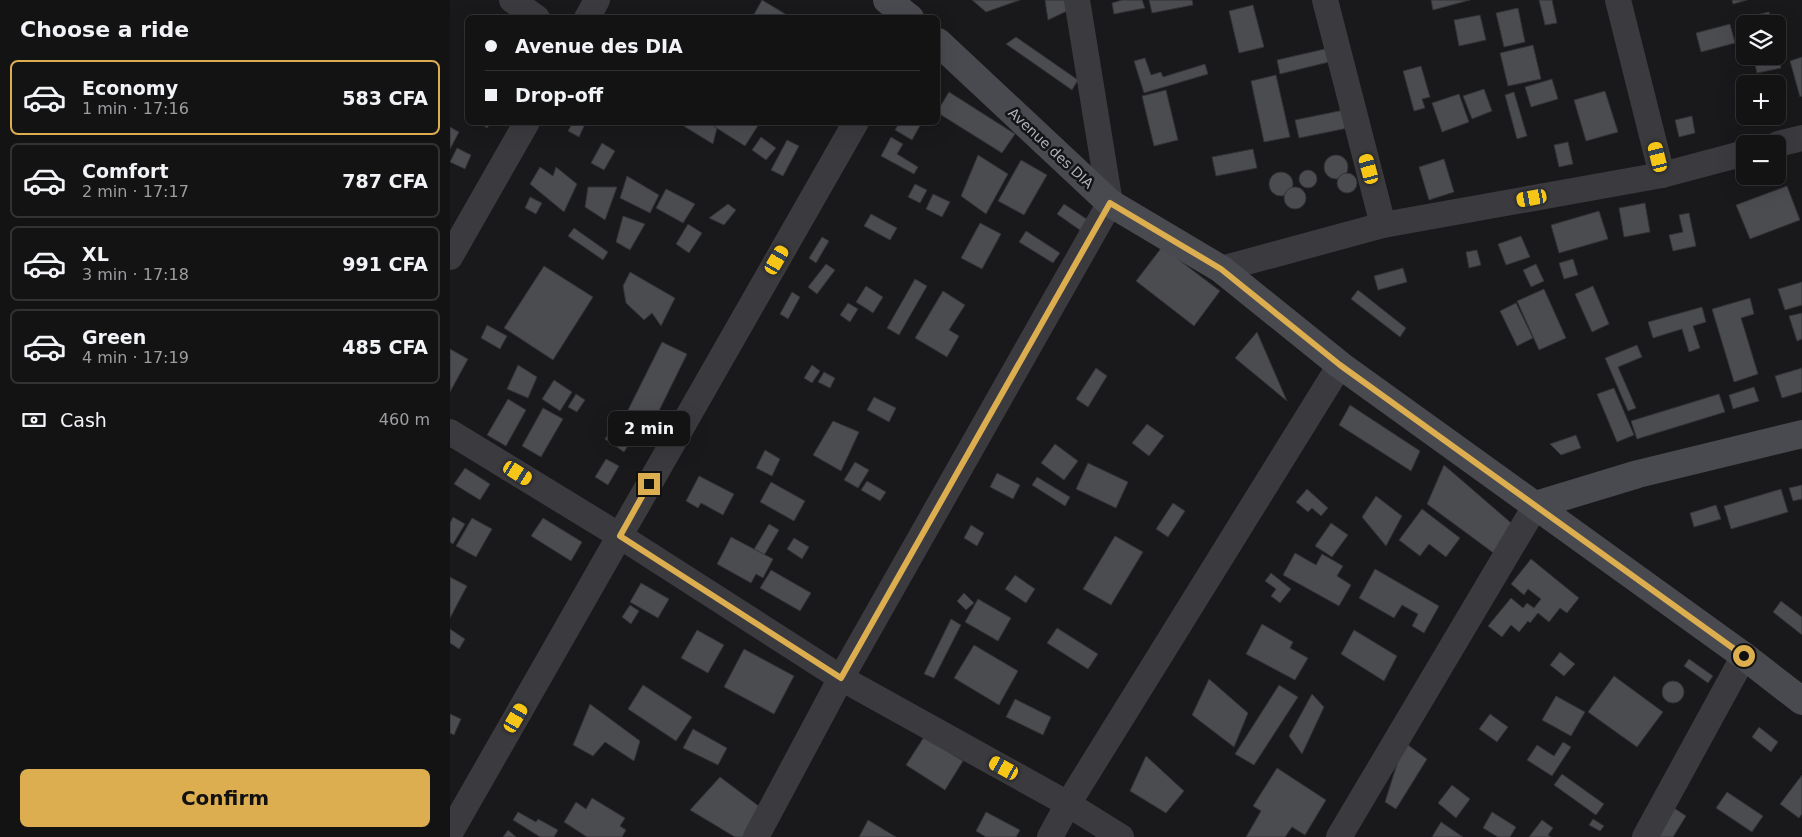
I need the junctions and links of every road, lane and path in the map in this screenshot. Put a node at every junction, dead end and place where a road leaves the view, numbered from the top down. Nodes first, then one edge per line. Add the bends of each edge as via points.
1 (512, 0) edge
2 (597, 0) edge
3 (887, 0) edge
4 (1077, 0) edge
5 (1325, 0) edge
6 (1618, 0) edge
7 (533, 15) edge
8 (589, 15) edge
9 (906, 15) edge
10 (940, 44) edge
11 (525, 125) edge
12 (854, 125) edge
13 (1802, 138) edge
14 (1786, 142) edge
15 (1736, 155) edge
16 (1662, 175) junction
17 (1110, 203) junction
18 (458, 224) edge
19 (1383, 225) junction
20 (450, 257) edge
21 (1221, 269) junction
22 (1340, 365) junction
23 (450, 432) edge
24 (1802, 434) edge
25 (1536, 505) junction
26 (620, 536) junction
27 (1744, 656) junction
28 (841, 678) junction
29 (1802, 701) edge
30 (1068, 804) junction
31 (450, 833) edge
32 (756, 837) edge
33 (1050, 837) edge
34 (1121, 837) edge
35 (1339, 837) edge
36 (1645, 837) edge

1 - 7 street
2 - 8 street
3 - 9 street
4 - 17 street
5 - 19 street
6 - 16 street
10 - 17 street, Avenue des DIA
11 - 18 street
12 - 26 street
13 - 14 street
15 - 16 street
16 - 19 street
17 - 21 street, Avenue des DIA
17 - 28 street
18 - 20 street
19 - 21 street
21 - 22 street, Avenue des DIA
22 - 25 street, Avenue des DIA
22 - 30 street
23 - 26 street
24 - 25 street via 1638,474
25 - 27 street, Avenue des DIA
25 - 35 street
26 - 28 street
26 - 31 street
27 - 29 street, Avenue des DIA
27 - 36 street
28 - 30 street
28 - 32 street
30 - 33 street
30 - 34 street

